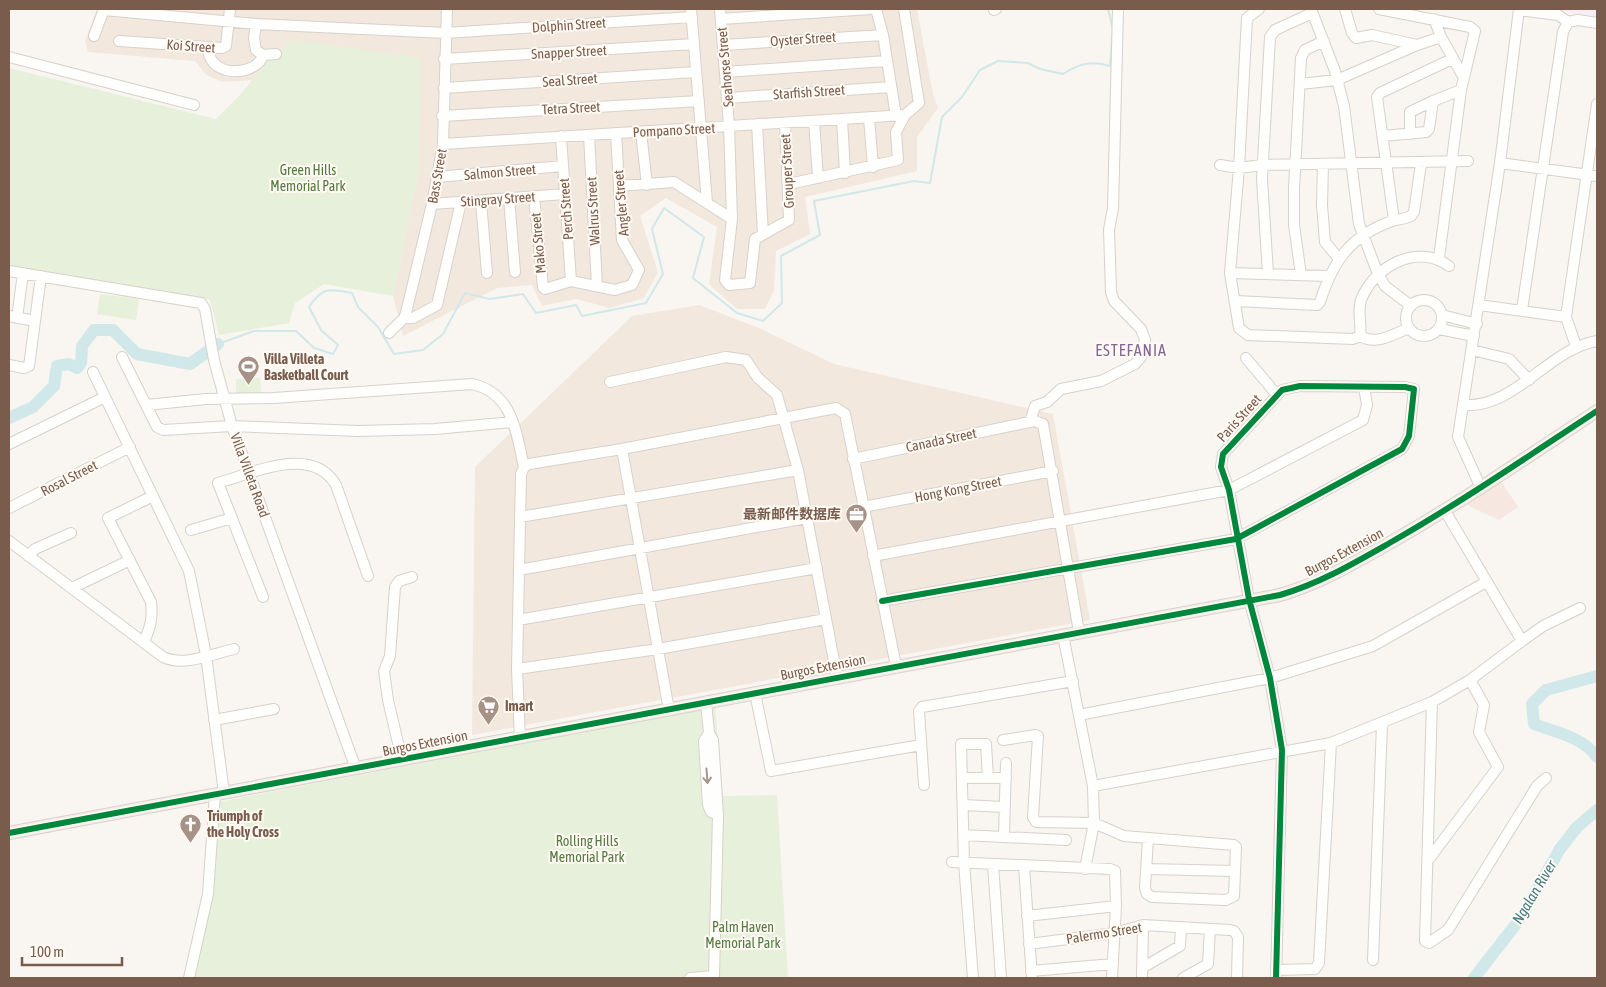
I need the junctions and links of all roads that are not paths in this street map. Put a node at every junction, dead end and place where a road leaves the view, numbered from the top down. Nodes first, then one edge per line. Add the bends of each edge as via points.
1 (104, 9) edge
2 (230, 9) edge
3 (447, 9) edge
4 (871, 9) edge
5 (876, 9) edge
6 (904, 9) edge
7 (1118, 9) edge
8 (1259, 9) edge
9 (1345, 9) edge
10 (1378, 9) edge
11 (1519, 9) edge
12 (829, 11) edge
13 (1311, 11) edge
14 (776, 12) edge
15 (802, 12) edge
16 (691, 13) edge
17 (749, 13) edge
18 (720, 14) edge
19 (1434, 19) junction
20 (229, 22) junction
21 (1568, 22) junction
22 (1597, 23) edge
23 (256, 24) junction
24 (446, 33) junction
25 (883, 35) junction
26 (94, 36) dead end
27 (1441, 38) junction
28 (119, 41) dead end
29 (1324, 41) junction
30 (694, 44) junction
31 (723, 45) junction
32 (1417, 45) junction
33 (207, 48) junction
34 (276, 54) dead end
35 (263, 55) junction
36 (9, 57) edge
37 (444, 59) junction
38 (1452, 59) junction
39 (887, 61) junction
40 (696, 72) junction
41 (725, 72) junction
42 (1464, 78) junction
43 (1337, 80) junction
44 (1300, 84) junction
45 (892, 87) junction
46 (444, 88) junction
47 (1462, 90) junction
48 (727, 98) junction
49 (699, 101) junction
50 (1433, 101) junction
51 (1597, 104) edge
52 (194, 105) dead end
53 (442, 116) junction
54 (901, 116) junction
55 (869, 118) junction
56 (842, 119) junction
57 (814, 121) junction
58 (785, 123) junction
59 (757, 124) junction
60 (729, 126) junction
61 (701, 128) junction
62 (642, 132) junction
63 (616, 133) junction
64 (1410, 134) junction
65 (589, 135) junction
66 (561, 136) junction
67 (1383, 136) junction
68 (443, 144) junction
69 (1453, 161) junction
70 (1468, 161) dead end
71 (1352, 163) junction
72 (1500, 163) junction
73 (1323, 164) junction
74 (1386, 164) junction
75 (1420, 164) junction
76 (1220, 165) dead end
77 (1262, 165) junction
78 (1295, 165) junction
79 (563, 166) junction
80 (873, 167) junction
81 (1239, 168) junction
82 (1542, 168) junction
83 (845, 172) junction
84 (1592, 175) edge
85 (437, 177) junction
86 (818, 178) junction
87 (789, 184) junction
88 (647, 185) junction
89 (619, 186) junction
90 (565, 194) junction
91 (534, 196) junction
92 (508, 198) junction
93 (480, 201) junction
94 (461, 202) junction
95 (707, 202) junction
96 (432, 204) junction
97 (732, 219) junction
98 (1394, 220) junction
99 (763, 234) junction
100 (1363, 234) junction
101 (1439, 258) junction
102 (1339, 259) junction
103 (1449, 266) dead end
104 (9, 271) edge
105 (514, 272) dead end
106 (1230, 272) junction
107 (23, 273) junction
108 (487, 273) dead end
109 (1268, 274) junction
110 (1378, 274) junction
111 (1301, 275) junction
112 (41, 276) junction
113 (1328, 276) junction
114 (571, 282) junction
115 (597, 286) junction
116 (1235, 301) junction
117 (1479, 305) junction
118 (1411, 306) junction
119 (1522, 310) junction
120 (1442, 315) junction
121 (13, 317) edge
122 (1566, 317) junction
123 (404, 318) junction
124 (35, 321) junction
125 (1477, 324) junction
126 (1409, 328) junction
127 (1439, 329) junction
128 (389, 334) dead end
129 (1360, 336) junction
130 (1474, 336) junction
131 (1597, 341) edge
132 (1576, 346) junction
133 (1472, 350) junction
134 (122, 357) dead end
135 (1246, 358) dead end
136 (9, 365) edge
137 (93, 372) dead end
138 (1529, 380) junction
139 (610, 382) dead end
140 (1364, 387) junction
141 (1277, 395) junction
142 (105, 397) junction
143 (224, 400) junction
144 (146, 405) junction
145 (1463, 405) junction
146 (1597, 410) edge
147 (783, 418) junction
148 (513, 422) junction
149 (1030, 422) junction
150 (232, 426) junction
151 (9, 444) edge
152 (130, 447) junction
153 (622, 449) junction
154 (853, 459) junction
155 (524, 467) junction
156 (798, 470) junction
157 (1053, 471) junction
158 (250, 474) junction
159 (1481, 488) junction
160 (1229, 490) junction
161 (153, 496) junction
162 (631, 499) junction
163 (863, 507) junction
164 (9, 508) edge
165 (1445, 511) junction
166 (520, 517) junction
167 (232, 518) junction
168 (807, 518) junction
169 (1059, 520) junction
170 (191, 530) dead end
171 (71, 533) dead end
172 (1236, 538) junction
173 (9, 541) edge
174 (640, 548) junction
175 (28, 556) junction
176 (873, 556) junction
177 (130, 560) junction
178 (817, 568) junction
179 (1068, 569) junction
180 (519, 570) junction
181 (368, 576) dead end
182 (412, 577) dead end
183 (1486, 582) junction
184 (72, 588) junction
185 (263, 597) dead end
186 (649, 598) junction
187 (1249, 599) junction
188 (882, 601) junction
189 (1580, 608) dead end
190 (826, 619) junction
191 (518, 620) junction
192 (1079, 632) junction
193 (1063, 635) junction
194 (1522, 641) junction
195 (144, 642) junction
196 (234, 649) dead end
197 (658, 650) junction
198 (206, 655) junction
199 (896, 666) junction
200 (517, 669) junction
201 (837, 677) junction
202 (1270, 678) junction
203 (1470, 680) junction
204 (1073, 681) junction
205 (756, 693) junction
206 (706, 702) junction
207 (1432, 702) junction
208 (274, 709) dead end
209 (669, 710) junction
210 (1080, 715) junction
211 (214, 720) junction
212 (1382, 724) junction
213 (520, 738) junction
214 (1003, 740) dead end
215 (1331, 743) junction
216 (921, 746) junction
217 (1282, 750) junction
218 (402, 760) junction
219 (1006, 763) dead end
220 (356, 769) junction
221 (963, 778) junction
222 (988, 778) junction
223 (1006, 778) junction
224 (1546, 778) dead end
225 (924, 785) dead end
226 (1093, 786) junction
227 (220, 794) junction
228 (963, 805) junction
229 (1004, 807) junction
230 (1094, 823) junction
231 (9, 833) edge
232 (963, 835) junction
233 (1004, 836) junction
234 (1148, 838) junction
235 (1066, 840) dead end
236 (1429, 859) junction
237 (952, 862) dead end
238 (964, 863) junction
239 (993, 864) junction
240 (1024, 866) junction
241 (1085, 869) junction
242 (1147, 869) junction
243 (1235, 871) junction
244 (1116, 906) junction
245 (1027, 916) junction
246 (1143, 925) junction
247 (1181, 928) junction
248 (1210, 929) junction
249 (1115, 933) junction
250 (1029, 944) junction
251 (1373, 960) dead end
252 (1113, 964) junction
253 (1142, 973) edge
254 (1276, 974) edge
255 (1032, 975) edge
256 (189, 978) edge
257 (690, 978) edge
258 (973, 978) edge
259 (1001, 978) edge
260 (1112, 978) edge
261 (1183, 978) edge
262 (1237, 978) edge

1 - 20 street, Dolphin Street
1 - 26 street
2 - 20 street, Koi Street
3 - 24 street, Bass Street
4 - 12 street
5 - 25 street
6 - 54 street via 919,103
7 - 149 street via 1113,199 1109,230 1111,292 1114,301 1142,329 1145,349 1134,364 1102,381 1059,390 1047,402 1035,406
8 - 81 street via 1247,18
9 - 32 street via 1356,38 1372,35
10 - 19 street
11 - 21 street via 1558,15
11 - 72 street
12 - 15 street
13 - 29 street
13 - 77 street via 1271,33
14 - 15 street
14 - 17 street
16 - 24 street, Dolphin Street
16 - 30 street
17 - 18 street
18 - 31 street, Seahorse Street
19 - 27 street
19 - 42 street via 1475,31
20 - 23 street, Dolphin Street
20 - 33 street, Koi Street via 224,47
21 - 22 street
21 - 82 street via 1563,32
23 - 24 street, Dolphin Street
23 - 35 street via 255,45
24 - 37 street, Bass Street
25 - 31 street, Oyster Street
25 - 39 street
27 - 32 street
27 - 38 street
28 - 33 street, Koi Street
29 - 43 street
29 - 44 street via 1302,54
30 - 37 street, Snapper Street
30 - 40 street
31 - 41 street, Seahorse Street
32 - 43 street
33 - 35 street via 218,67 237,70 257,66
34 - 35 street
36 - 52 street
37 - 46 street, Bass Street
38 - 42 street
38 - 67 street via 1380,93 1376,100
39 - 41 street
39 - 45 street
40 - 46 street, Seal Street
40 - 49 street
41 - 48 street, Seahorse Street
42 - 47 street
43 - 44 street
43 - 71 street
44 - 78 street
45 - 48 street, Starfish Street
45 - 54 street
46 - 53 street, Bass Street
47 - 50 street
47 - 69 street
48 - 60 street, Seahorse Street
49 - 53 street, Tetra Street
49 - 61 street
50 - 64 street via 1410,112
50 - 64 street via 1428,129 1423,133
51 - 84 street
53 - 68 street, Bass Street
54 - 55 street, Pompano Street
54 - 80 street via 896,132 898,160
55 - 56 street, Pompano Street
55 - 80 street
56 - 57 street, Pompano Street
56 - 83 street
57 - 58 street, Pompano Street
57 - 86 street
58 - 59 street, Pompano Street
58 - 87 street, Grouper Street
59 - 60 street, Pompano Street
59 - 99 street
60 - 61 street, Pompano Street
60 - 97 street, Seahorse Street
61 - 62 street, Pompano Street
61 - 95 street
62 - 63 street, Pompano Street
62 - 88 street
63 - 65 street, Pompano Street
63 - 89 street, Angler Street
64 - 67 street
65 - 66 street, Pompano Street
65 - 115 street, Walrus Street
66 - 68 street, Pompano Street
66 - 79 street, Perch Street
67 - 74 street
68 - 85 street, Bass Street
69 - 70 street
69 - 75 street
69 - 101 street
71 - 73 street
71 - 74 street
71 - 100 street via 1355,208
72 - 82 street
72 - 117 street
73 - 78 street
73 - 102 street via 1325,242
74 - 75 street
74 - 98 street
75 - 98 street via 1414,212 1408,218
76 - 81 street
77 - 78 street
77 - 81 street
77 - 109 street
78 - 111 street via 1294,225
79 - 85 street, Salmon Street
79 - 90 street, Perch Street
80 - 83 street
81 - 106 street
82 - 84 street
82 - 119 street
83 - 86 street
84 - 122 street
85 - 96 street, Bass Street
86 - 87 street
87 - 99 street, Grouper Street via 790,220
88 - 89 street
88 - 95 street via 674,182
89 - 115 street, Angler Street via 622,240 639,270 632,285 624,289
90 - 91 street, Stingray Street
90 - 114 street, Perch Street
91 - 92 street, Stingray Street
91 - 114 street, Mako Street via 542,285 545,289
92 - 93 street, Stingray Street
92 - 105 street
93 - 94 street, Stingray Street
93 - 108 street
94 - 96 street, Stingray Street
94 - 123 street via 437,305 413,318
95 - 97 street
96 - 123 street, Bass Street
97 - 99 street, Seahorse Street via 725,280 729,285 752,281 754,241
98 - 100 street
100 - 102 street
100 - 110 street
101 - 103 street
101 - 110 street via 1407,259 1384,268
102 - 113 street
104 - 107 street, Villa Villeta Road
106 - 109 street
106 - 116 street
107 - 112 street, Villa Villeta Road
107 - 121 street
109 - 111 street
110 - 118 street via 1385,286
110 - 129 street via 1370,281 1361,301
111 - 113 street
112 - 124 street
112 - 143 street, Villa Villeta Road via 197,301 205,309
113 - 116 street via 1317,305
114 - 115 street
116 - 129 street via 1240,328 1248,335 1353,339
117 - 119 street
117 - 125 street
118 - 120 street via 1421,301 1433,302
118 - 126 street via 1406,318
119 - 122 street
120 - 125 street
120 - 127 street
121 - 124 street
122 - 132 street
123 - 128 street, Bass Street
124 - 136 street via 28,367
125 - 130 street
126 - 127 street via 1424,336
126 - 129 street via 1381,340
127 - 130 street
130 - 133 street
131 - 132 street
132 - 138 street
133 - 138 street via 1509,358
133 - 145 street
134 - 144 street
135 - 141 street
137 - 142 street
138 - 145 street via 1486,404
139 - 147 street via 738,358 746,360 758,378 777,396
140 - 141 street, Paris Street via 1300,386 1282,390
140 - 160 street via 1367,405 1363,420
140 - 172 street, Paris Street via 1411,388 1415,392 1408,436 1402,448
141 - 160 street, Paris Street via 1224,454 1221,467
142 - 151 street
142 - 152 street
143 - 144 street
143 - 148 street via 472,384 483,387 508,408
143 - 150 street, Villa Villeta Road
144 - 150 street via 160,429
145 - 159 street via 1458,437
146 - 159 main road, Burgos Extension
147 - 153 street
147 - 154 street via 836,408 841,410 845,414
147 - 156 street
148 - 150 street via 435,430 358,431
148 - 155 street
149 - 154 street, Canada Street
149 - 157 street via 1044,424
150 - 158 street, Villa Villeta Road
152 - 161 street
152 - 164 street, Rosal Street
153 - 155 street
153 - 162 street
154 - 163 street
155 - 166 street
156 - 162 street
156 - 168 street
157 - 163 street, Hong Kong Street
157 - 169 street
158 - 167 street via 218,483
158 - 181 street via 278,465 298,463 319,467 328,473 336,485
158 - 220 street, Villa Villeta Road
159 - 165 main road, Burgos Extension
160 - 169 street
160 - 172 street, Paris Street
161 - 177 street via 108,518
161 - 198 street via 189,571
162 - 166 street
162 - 174 street
163 - 176 street
165 - 183 street
165 - 187 main road, Burgos Extension via 1310,586 1280,595
166 - 180 street
167 - 170 street
167 - 185 street
168 - 174 street
168 - 178 street
169 - 176 street
169 - 179 street
171 - 175 street via 35,549
172 - 179 street
172 - 187 street, Paris Street
173 - 175 street
174 - 180 street
174 - 186 street
175 - 184 street
176 - 188 street
177 - 184 street
177 - 195 street via 151,602 151,625
178 - 186 street
178 - 190 street
179 - 188 street
179 - 192 street
180 - 191 street
182 - 218 street via 399,581 396,587 390,656 384,671
183 - 194 street
183 - 202 street via 1373,646
184 - 195 street
186 - 191 street
186 - 197 street
187 - 192 main road, Burgos Extension
187 - 202 street, Paris Street
188 - 199 street
189 - 194 street via 1543,626
190 - 197 street
190 - 201 street
191 - 200 street
192 - 193 main road, Burgos Extension
193 - 199 main road, Burgos Extension
193 - 204 street
194 - 203 street
195 - 198 street via 172,661
196 - 198 street
197 - 200 street
197 - 209 street
198 - 211 street
199 - 201 main road, Burgos Extension
200 - 213 street
201 - 205 main road, Burgos Extension
202 - 210 street
202 - 217 street, Paris Street
203 - 207 street
203 - 236 street via 1484,705 1479,732 1498,767
204 - 210 street
204 - 216 street via 922,707
205 - 206 main road, Burgos Extension
205 - 216 street via 771,771
206 - 209 main road, Burgos Extension
206 - 257 street via 709,733 713,740 718,815 714,976
207 - 212 street
207 - 236 street
208 - 211 street
209 - 213 main road, Burgos Extension
210 - 226 street
211 - 227 street
212 - 215 street
212 - 251 street
213 - 218 main road, Burgos Extension
214 - 230 street via 1038,736 1033,817 1036,822
215 - 217 street
215 - 254 street via 1319,963 1315,969
216 - 225 street
217 - 226 street
217 - 254 street, Paris Street
218 - 220 main road, Burgos Extension
219 - 223 street
220 - 227 main road, Burgos Extension
221 - 222 street
221 - 222 street via 962,744 984,742
221 - 228 street
222 - 223 street
223 - 229 street
224 - 236 street via 1537,786 1448,930 1429,943 1423,938
226 - 230 street
227 - 231 main road, Burgos Extension
227 - 256 street via 207,901
228 - 229 street
228 - 232 street
229 - 233 street
230 - 234 street via 1124,836
230 - 241 street
232 - 233 street
232 - 238 street
233 - 235 street
234 - 242 street
234 - 243 street via 1234,845
237 - 238 street
238 - 239 street
238 - 258 street
239 - 240 street
239 - 259 street
240 - 241 street
240 - 245 street
241 - 244 street via 1115,871
242 - 243 street
242 - 243 street via 1145,888 1152,897 1226,900 1234,896
244 - 245 street
244 - 249 street
245 - 250 street
246 - 247 street, Palermo Street
246 - 249 street, Palermo Street
246 - 253 street
247 - 248 street, Palermo Street
247 - 253 street via 1180,946
248 - 261 street via 1208,964
248 - 262 street, Palermo Street via 1237,933
249 - 250 street, Palermo Street
249 - 252 street
250 - 255 street
252 - 255 street
252 - 260 street

